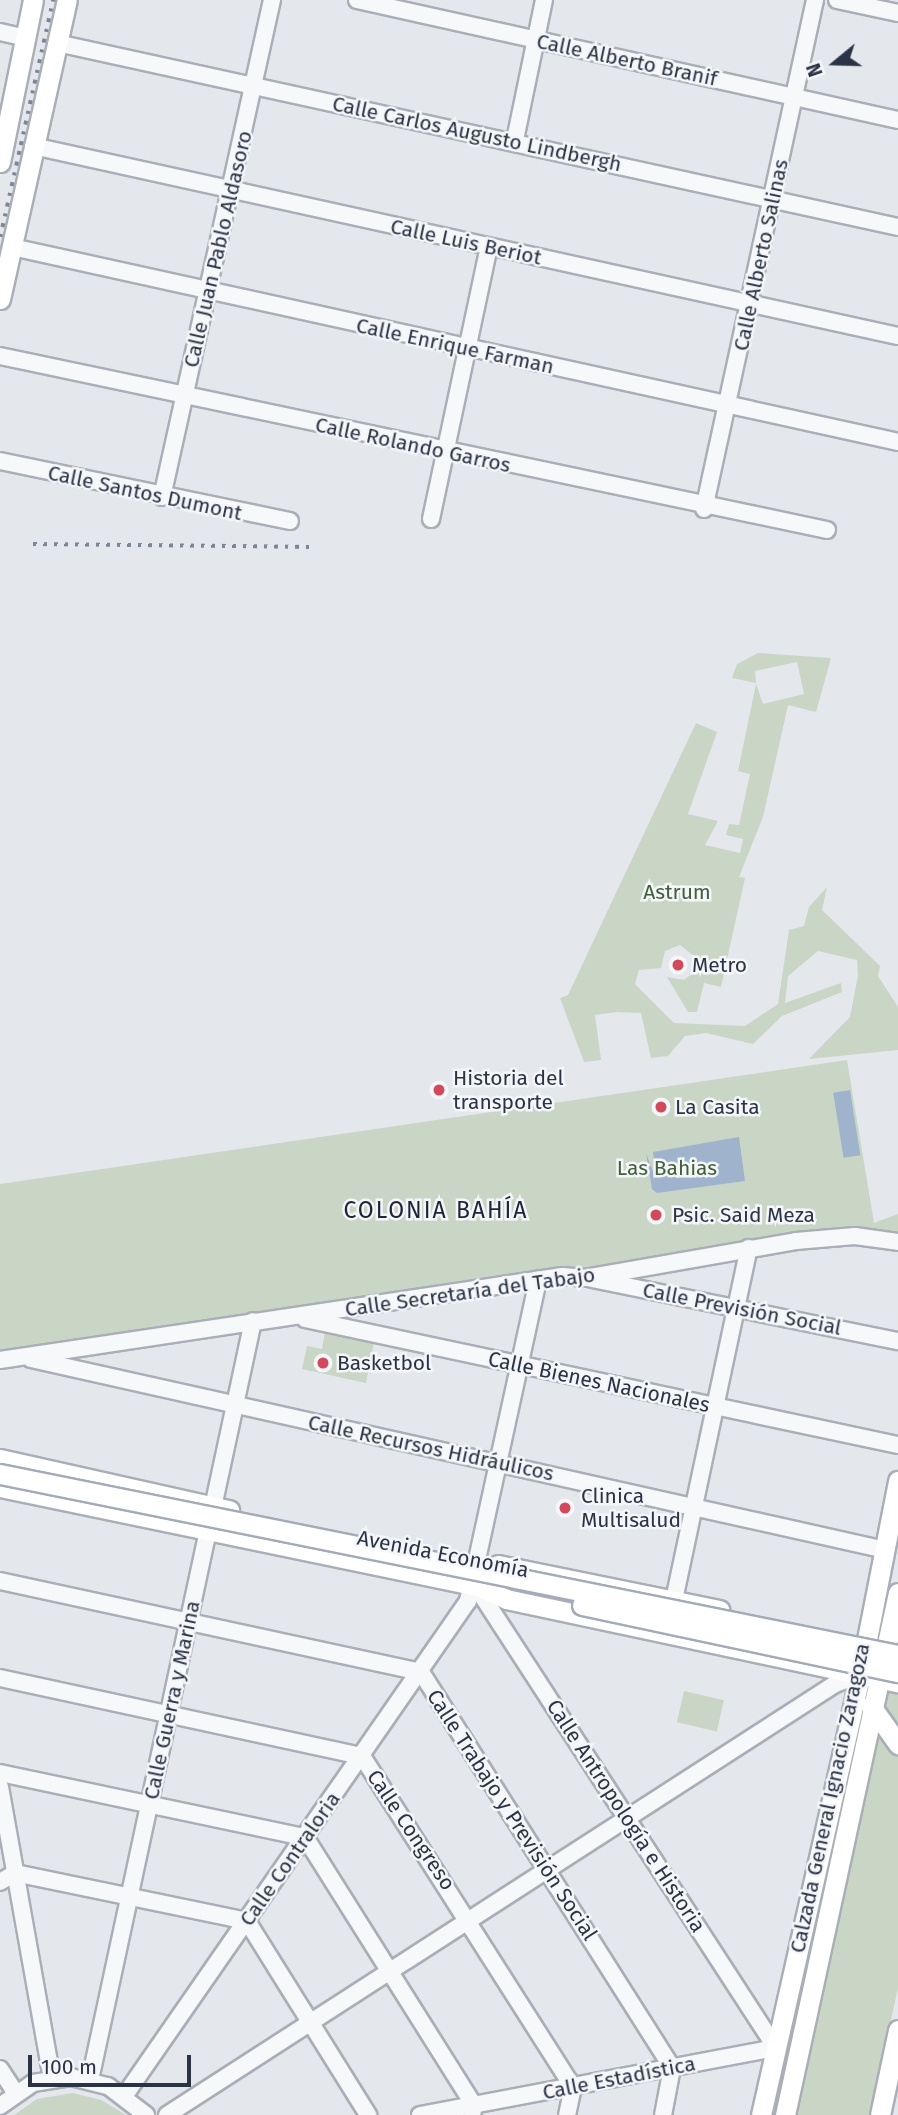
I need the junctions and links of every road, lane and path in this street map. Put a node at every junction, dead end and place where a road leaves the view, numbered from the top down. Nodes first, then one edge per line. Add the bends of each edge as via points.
1 (33, 0) edge
2 (67, 0) edge
3 (272, 0) edge
4 (356, 0) edge
5 (544, 0) edge
6 (815, 0) edge
7 (837, 0) edge
8 (898, 13) edge
9 (0, 32) edge
10 (26, 38) junction
11 (535, 40) junction
12 (57, 43) junction
13 (255, 86) junction
14 (796, 97) junction
15 (898, 120) edge
16 (3, 138) edge
17 (515, 140) junction
18 (33, 146) junction
19 (0, 162) edge
20 (231, 190) junction
21 (773, 200) junction
22 (898, 227) edge
23 (12, 247) junction
24 (489, 247) junction
25 (208, 293) junction
26 (0, 299) edge
27 (750, 304) junction
28 (898, 336) edge
29 (468, 348) junction
30 (0, 356) edge
31 (185, 395) junction
32 (728, 405) junction
33 (898, 442) edge
34 (445, 451) junction
35 (0, 461) edge
36 (162, 498) junction
37 (704, 509) junction
38 (431, 519) dead end
39 (290, 521) dead end
40 (827, 530) dead end
41 (898, 1242) edge
42 (749, 1248) junction
43 (585, 1278) junction
44 (538, 1280) junction
45 (736, 1307) junction
46 (300, 1318) junction
47 (253, 1321) junction
48 (898, 1341) edge
49 (22, 1357) junction
50 (0, 1360) edge
51 (520, 1365) junction
52 (236, 1406) junction
53 (715, 1407) junction
54 (898, 1445) edge
55 (0, 1461) edge
56 (498, 1463) junction
57 (0, 1474) edge
58 (898, 1480) edge
59 (0, 1488) edge
60 (695, 1505) junction
61 (214, 1507) junction
62 (208, 1531) junction
63 (881, 1549) junction
64 (477, 1560) junction
65 (0, 1581) edge
66 (475, 1585) junction
67 (898, 1593) edge
68 (674, 1600) junction
69 (190, 1622) junction
70 (818, 1632) junction
71 (863, 1642) junction
72 (894, 1650) edge
73 (812, 1665) junction
74 (421, 1672) junction
75 (898, 1672) edge
76 (869, 1677) junction
77 (0, 1678) edge
78 (898, 1682) edge
79 (872, 1706) junction
80 (170, 1713) junction
81 (898, 1744) edge
82 (362, 1756) junction
83 (0, 1773) edge
84 (0, 1787) edge
85 (149, 1804) junction
86 (629, 1819) junction
87 (305, 1837) junction
88 (549, 1871) junction
89 (15, 1873) junction
90 (0, 1882) edge
91 (131, 1894) junction
92 (471, 1919) junction
93 (247, 1921) junction
94 (392, 1971) junction
95 (313, 2023) junction
96 (898, 2030) edge
97 (776, 2048) junction
98 (673, 2068) junction
99 (0, 2069) edge
100 (52, 2078) junction
101 (90, 2080) junction
102 (573, 2087) junction
103 (15, 2092) junction
104 (125, 2095) junction
105 (0, 2106) edge
106 (473, 2110) edge
107 (146, 2115) edge
108 (167, 2115) edge
109 (369, 2115) edge
110 (420, 2115) edge
111 (567, 2115) edge
112 (663, 2115) edge
113 (761, 2115) edge
114 (785, 2115) edge
115 (880, 2115) edge

1 - 10 main road
2 - 12 main road
3 - 13 street, Calle Juan Pablo Aldasoro
4 - 11 street, Calle Alberto Branif
5 - 11 street
6 - 14 street, Calle Alberto Salinas
7 - 8 street
9 - 10 street
10 - 16 main road
11 - 14 street, Calle Alberto Branif
11 - 17 street
12 - 13 street, Calle Carlos Augusto Lindbergh
12 - 18 main road
13 - 17 street, Calle Carlos Augusto Lindbergh
13 - 20 street, Calle Juan Pablo Aldasoro
14 - 15 street, Calle Alberto Branif
14 - 21 street, Calle Alberto Salinas
16 - 19 main road
17 - 21 street, Calle Carlos Augusto Lindbergh
18 - 20 street, Calle Luis Beriot
18 - 23 main road
20 - 24 street, Calle Luis Beriot
20 - 25 street, Calle Juan Pablo Aldasoro
21 - 22 street, Calle Carlos Augusto Lindbergh
21 - 27 street, Calle Alberto Salinas
23 - 25 street, Calle Enrique Farman
23 - 26 main road
24 - 27 street, Calle Luis Beriot
24 - 29 street
25 - 29 street, Calle Enrique Farman
25 - 31 street, Calle Juan Pablo Aldasoro
27 - 28 street, Calle Luis Beriot
27 - 32 street, Calle Alberto Salinas
29 - 32 street, Calle Enrique Farman
29 - 34 street
30 - 31 street, Calle Rolando Garros
31 - 34 street, Calle Rolando Garros
31 - 36 street, Calle Juan Pablo Aldasoro
32 - 33 street, Calle Enrique Farman
32 - 37 street, Calle Alberto Salinas
34 - 37 street, Calle Rolando Garros
34 - 38 street
35 - 36 street, Calle Santos Dumont
36 - 39 street, Calle Santos Dumont
37 - 40 street, Calle Rolando Garros
41 - 42 street, Calle Secretaría del Tabajo via 855,1236
42 - 43 street, Calle Secretaría del Tabajo
42 - 45 street
43 - 44 street, Calle Secretaría del Tabajo
43 - 45 street, Calle Previsión Social
44 - 46 street, Calle Secretaría del Tabajo
44 - 51 street
45 - 48 street, Calle Previsión Social
45 - 53 street
46 - 47 street, Calle Secretaría del Tabajo
46 - 51 street, Calle Bienes Nacionales
47 - 49 street, Calle Secretaría del Tabajo
47 - 52 street, Calle Guerra y Marina
49 - 50 street, Calle Secretaría del Tabajo
49 - 52 street, Calle Recursos Hidráulicos
51 - 53 street, Calle Bienes Nacionales
51 - 56 street
52 - 56 street, Calle Recursos Hidráulicos
52 - 61 street, Calle Guerra y Marina
53 - 54 street, Calle Bienes Nacionales
53 - 60 street
55 - 61 main road, Avenida Economía
55 - 61 main road via 174,1505
56 - 60 street, Calle Recursos Hidráulicos
56 - 64 street
57 - 72 main road, bridge
58 - 63 main road, Calzada General Ignacio Zaragoza
59 - 62 main road, Avenida Economía
60 - 63 street, Calle Recursos Hidráulicos
60 - 68 street
61 - 62 street, Calle Guerra y Marina
61 - 64 main road, Avenida Economía
62 - 66 main road, Avenida Economía
62 - 69 street, Calle Guerra y Marina
63 - 71 main road, Calzada General Ignacio Zaragoza
64 - 66 street
64 - 68 main road, Avenida Economía
65 - 69 street, Calle Trabajo y Previsión Social
66 - 73 main road, Avenida Economía via 506,1599
66 - 74 street, Calle Contraloria
66 - 75 main road, bridge
66 - 86 street, Calle Antropología e Historia
67 - 72 main road, Calzada General Ignacio Zaragoza
68 - 70 main road, Avenida Economía
69 - 74 street, Calle Trabajo y Previsión Social
69 - 80 street, Calle Guerra y Marina
70 - 71 main road, Avenida Economía
70 - 73 main road via 826,1652
71 - 72 main road, Avenida Economía
71 - 76 main road, Calzada General Ignacio Zaragoza
72 - 76 main road, Calzada General Ignacio Zaragoza
73 - 76 main road, Avenida Economía
74 - 82 street, Calle Contraloria
74 - 88 street, Calle Trabajo y Previsión Social
76 - 78 main road, Avenida Economía
76 - 79 main road, Calzada General Ignacio Zaragoza
76 - 86 street via 835,1684
76 - 97 main road, Calzada General Ignacio Zaragoza
77 - 80 street, Calle Congreso
79 - 81 main road
79 - 114 main road, Calzada General Ignacio Zaragoza
80 - 82 street, Calle Congreso
80 - 85 street, Calle Guerra y Marina
82 - 87 street, Calle Contraloria
82 - 92 street, Calle Congreso
83 - 85 street
84 - 89 street
85 - 87 street
85 - 91 street, Calle Guerra y Marina
86 - 88 street
86 - 97 street, Calle Antropología e Historia
87 - 93 street, Calle Contraloria
87 - 94 street
88 - 92 street
88 - 98 street, Calle Trabajo y Previsión Social
89 - 90 street
89 - 91 street
89 - 100 street
91 - 93 street
91 - 101 street, Calle Guerra y Marina
92 - 94 street
92 - 102 street, Calle Congreso
93 - 95 street
93 - 104 street, Calle Contraloria
94 - 95 street
94 - 106 street
95 - 108 street
95 - 109 street
96 - 115 main road
97 - 98 street, Calle Estadística
97 - 113 main road, Calzada General Ignacio Zaragoza
98 - 102 street, Calle Estadística
98 - 112 street
99 - 103 street
100 - 101 street
100 - 103 street
101 - 104 street
102 - 106 street, Calle Estadística
102 - 111 street
103 - 105 street
104 - 107 street
106 - 110 street, Calle Estadística

